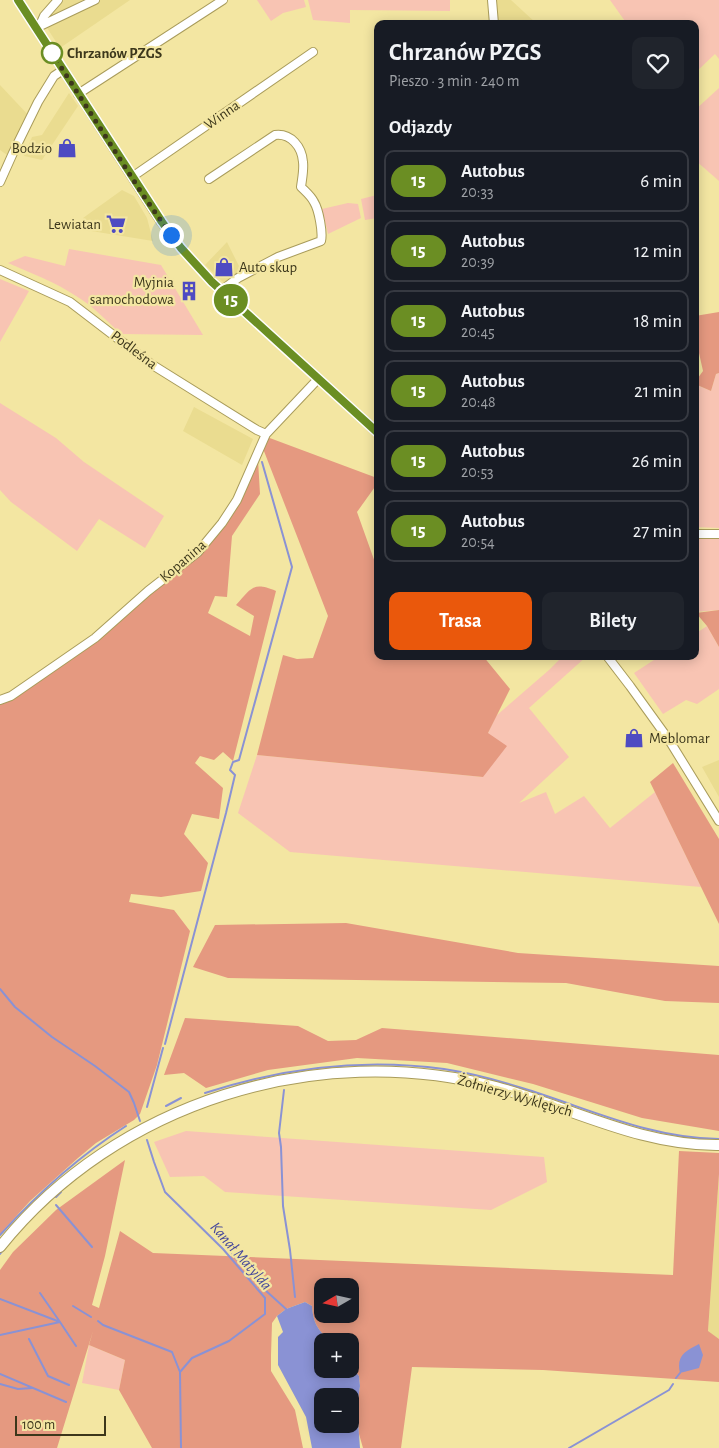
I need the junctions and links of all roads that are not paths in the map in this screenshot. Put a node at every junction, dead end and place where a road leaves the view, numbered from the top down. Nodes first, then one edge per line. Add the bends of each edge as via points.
1 (18, 0) edge
2 (58, 0) edge
3 (95, 0) edge
4 (223, 0) edge
5 (492, 0) edge
6 (494, 20) edge
7 (38, 27) junction
8 (313, 52) dead end
9 (63, 70) junction
10 (78, 94) junction
11 (132, 177) junction
12 (208, 179) dead end
13 (0, 182) edge
14 (0, 270) edge
15 (221, 291) junction
16 (318, 379) junction
17 (374, 429) edge
18 (266, 434) junction
19 (699, 534) edge
20 (719, 534) edge
21 (609, 660) edge
22 (0, 700) edge
23 (719, 822) edge
24 (719, 1145) edge
25 (0, 1247) edge

1 - 7 street
2 - 7 street
3 - 7 street
4 - 10 street
5 - 6 street
7 - 9 street
8 - 11 street, Winna
9 - 10 street
9 - 13 street via 54,76 38,102
10 - 11 street
11 - 15 street via 181,248
12 - 15 street via 275,135 283,134 291,138 301,154 301,187 316,204 322,234 321,241 278,257
14 - 18 street, Podleśna via 70,302 144,360
15 - 16 street
16 - 17 street
16 - 18 street, Kopanina
18 - 22 street, Kopanina via 238,500 198,552 95,638 11,696
19 - 20 street
21 - 23 street via 669,740
24 - 25 main road, Żołnierzy Wyklętych via 646,1136 520,1094 470,1081 391,1071 296,1077 214,1098 136,1133 52,1192

